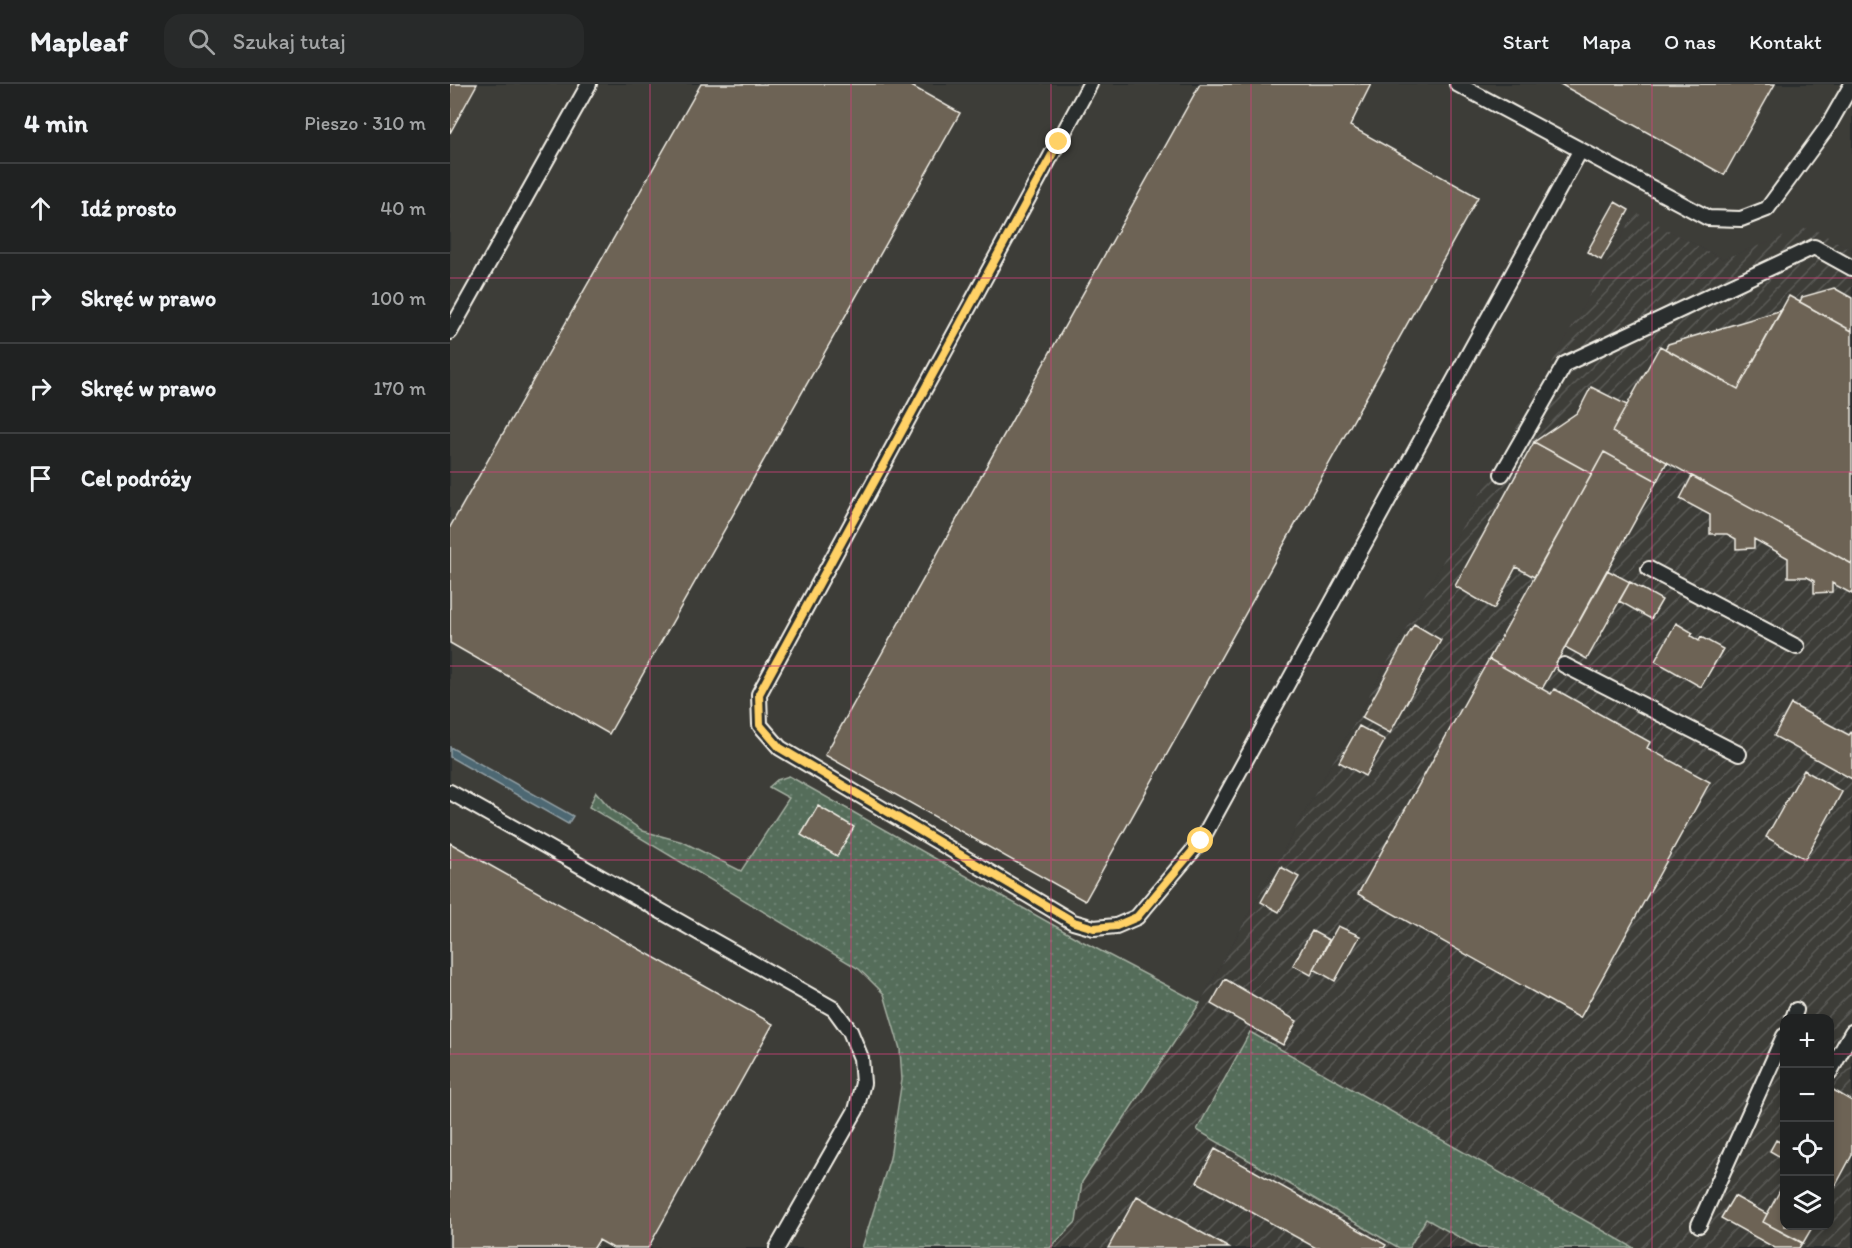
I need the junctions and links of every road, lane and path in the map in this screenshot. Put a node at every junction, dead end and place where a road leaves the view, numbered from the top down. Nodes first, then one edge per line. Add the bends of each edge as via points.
1 (589, 84) edge
2 (1090, 84) edge
3 (1457, 84) edge
4 (1852, 84) edge
5 (1580, 151) junction
6 (1852, 268) edge
7 (450, 333) edge
8 (1502, 474) dead end
9 (1649, 569) dead end
10 (1797, 647) dead end
11 (1564, 665) dead end
12 (1739, 754) dead end
13 (450, 792) edge
14 (1852, 1032) edge
15 (1780, 1051) edge
16 (1832, 1068) edge
17 (1699, 1225) dead end
18 (777, 1248) edge

1 - 7 lane
2 - 5 lane via 759,694 760,725 780,748 1074,922 1094,928 1116,926 1137,917 1201,841
3 - 5 lane
4 - 5 lane via 1828,126 1767,209 1740,219 1708,218
6 - 8 lane via 1814,247 1565,363
9 - 10 lane
11 - 12 lane
13 - 18 lane via 834,1009 850,1031 861,1058 863,1083 856,1110
14 - 16 lane
15 - 17 lane

